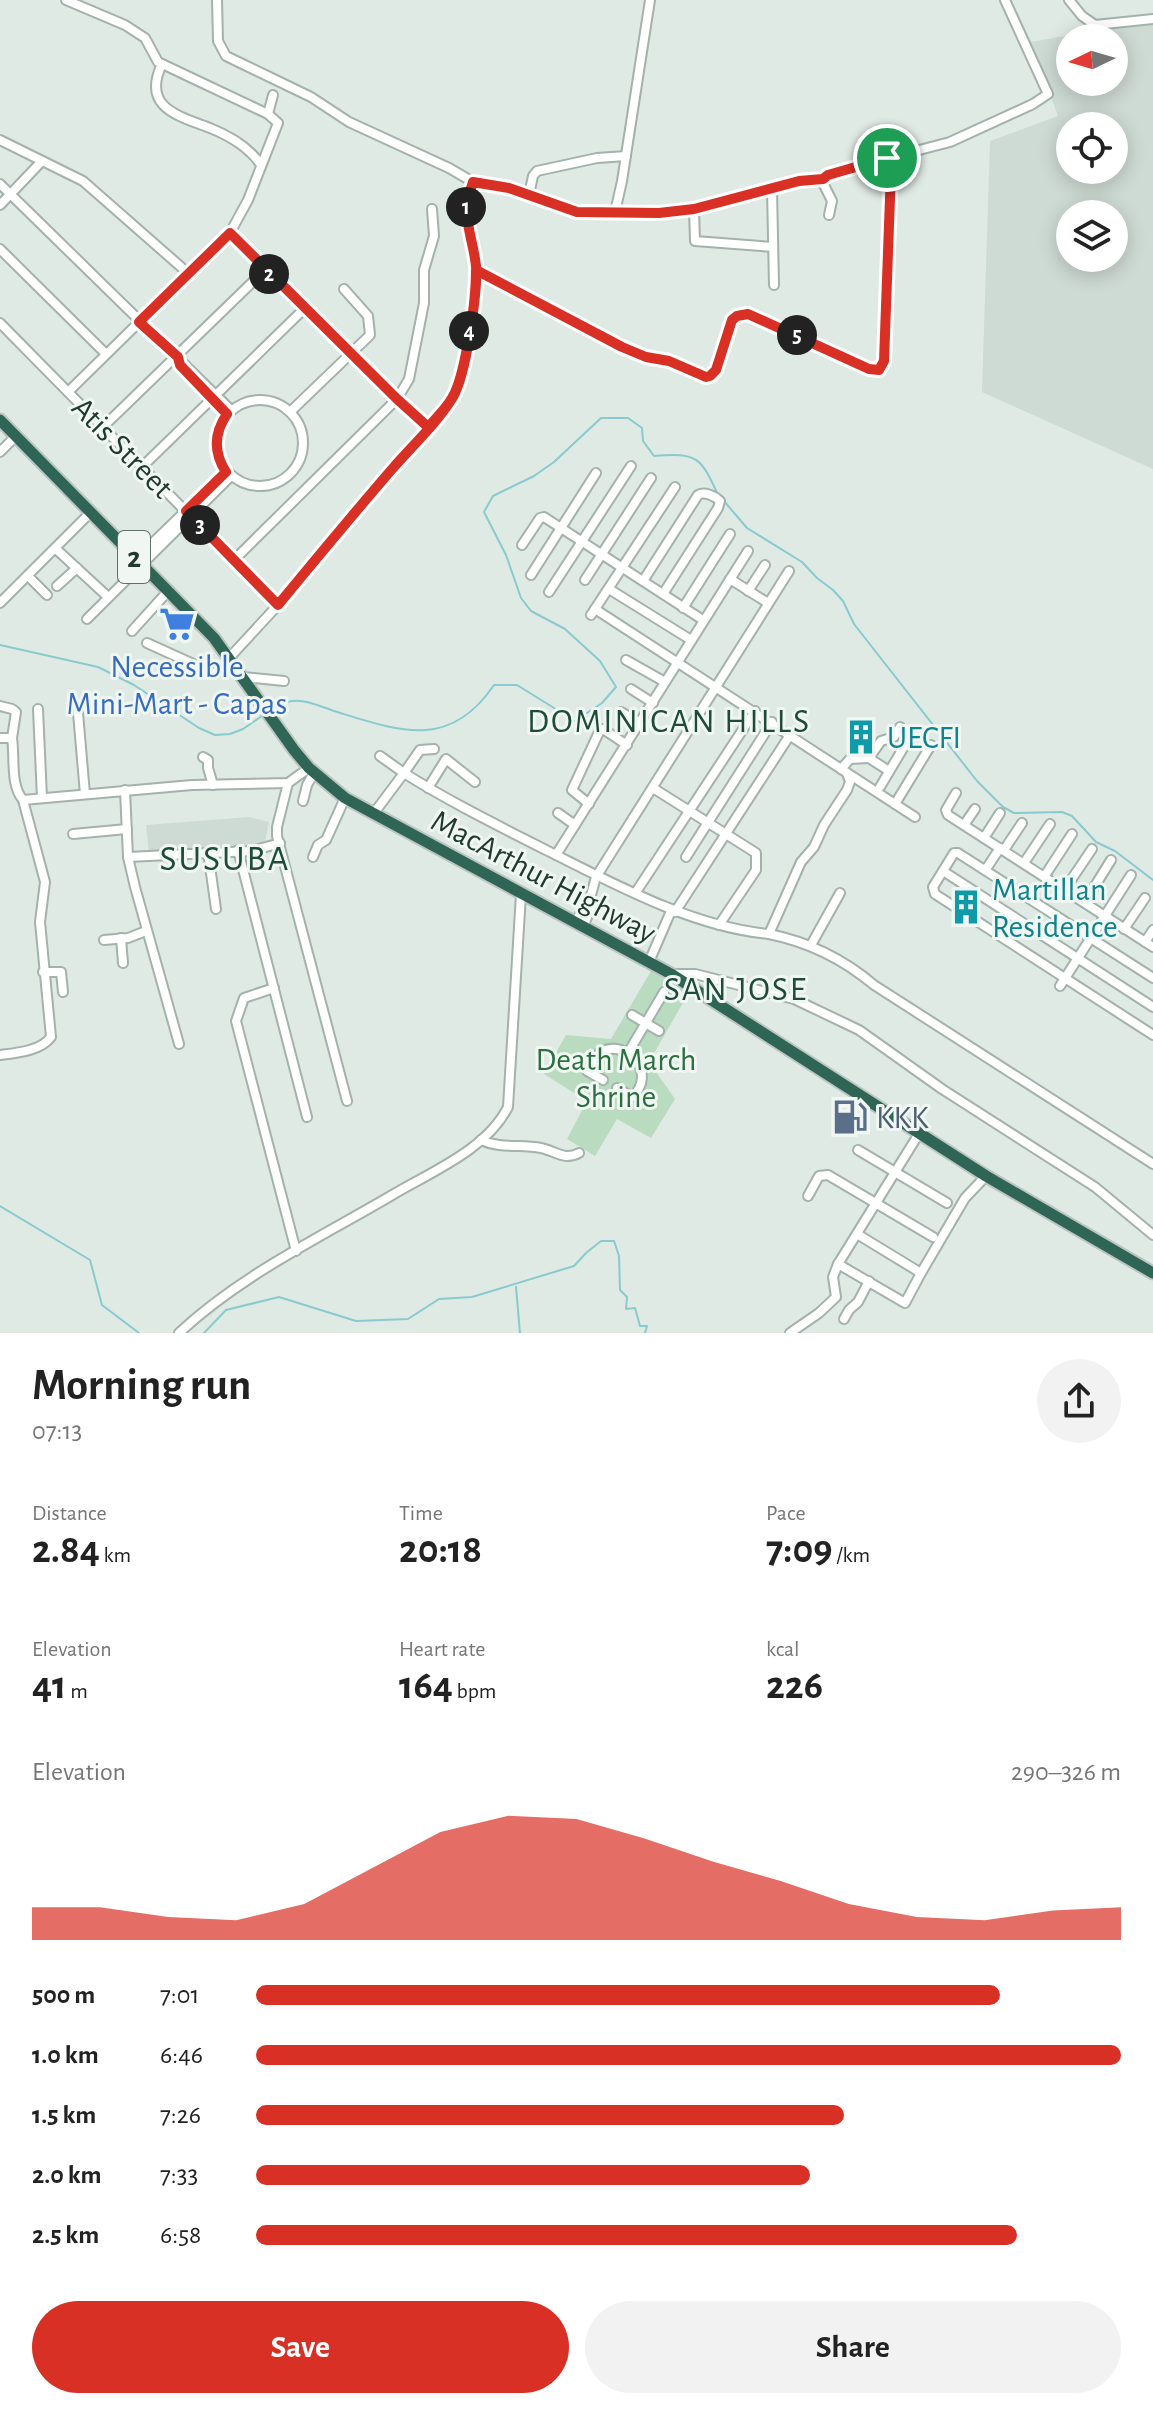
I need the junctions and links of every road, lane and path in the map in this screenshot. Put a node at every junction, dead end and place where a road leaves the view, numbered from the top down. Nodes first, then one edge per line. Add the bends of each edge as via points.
1 (66, 0) edge
2 (217, 0) edge
3 (650, 0) edge
4 (1005, 0) edge
5 (1069, 0) edge
6 (98, 3) dead end
7 (96, 13) junction
8 (1153, 19) edge
9 (162, 64) junction
10 (273, 95) dead end
11 (268, 114) junction
12 (0, 140) edge
13 (254, 154) junction
14 (265, 156) junction
15 (626, 156) junction
16 (887, 158) junction
17 (42, 161) junction
18 (261, 165) junction
19 (821, 179) junction
20 (473, 182) junction
21 (0, 184) edge
22 (772, 189) junction
23 (10, 195) junction
24 (529, 195) junction
25 (0, 205) edge
26 (432, 209) dead end
27 (694, 209) junction
28 (615, 212) junction
29 (829, 215) dead end
30 (230, 233) junction
31 (773, 247) junction
32 (0, 249) edge
33 (265, 270) junction
34 (476, 270) junction
35 (189, 274) junction
36 (774, 285) dead end
37 (344, 289) dead end
38 (306, 307) junction
39 (139, 322) junction
40 (0, 323) edge
41 (351, 352) junction
42 (106, 354) junction
43 (178, 357) junction
44 (68, 392) junction
45 (213, 396) junction
46 (397, 399) junction
47 (229, 412) junction
48 (290, 412) junction
49 (0, 420) edge
50 (103, 427) junction
51 (428, 427) junction
52 (16, 436) junction
53 (0, 452) edge
54 (143, 466) junction
55 (631, 466) dead end
56 (596, 473) dead end
57 (228, 474) junction
58 (290, 475) junction
59 (651, 478) dead end
60 (675, 487) dead end
61 (306, 488) junction
62 (90, 513) junction
63 (188, 513) junction
64 (560, 529) junction
65 (730, 534) dead end
66 (581, 542) junction
67 (522, 545) dead end
68 (56, 549) junction
69 (748, 551) dead end
70 (601, 554) junction
71 (235, 559) junction
72 (139, 562) junction
73 (765, 565) dead end
74 (622, 567) junction
75 (77, 568) junction
76 (789, 571) dead end
77 (531, 575) dead end
78 (28, 576) junction
79 (730, 579) junction
80 (585, 580) dead end
81 (643, 581) junction
82 (57, 586) dead end
83 (609, 589) junction
84 (169, 590) junction
85 (748, 591) junction
86 (549, 592) dead end
87 (663, 594) junction
88 (47, 595) dead end
89 (107, 596) junction
90 (0, 603) edge
91 (768, 603) junction
92 (278, 605) junction
93 (683, 608) junction
94 (87, 619) dead end
95 (703, 620) junction
96 (132, 631) dead end
97 (691, 640) junction
98 (147, 643) dead end
99 (626, 660) dead end
100 (678, 663) junction
101 (236, 667) junction
102 (284, 681) dead end
103 (665, 682) junction
104 (717, 686) junction
105 (631, 689) dead end
106 (653, 703) junction
107 (0, 706) edge
108 (38, 709) dead end
109 (755, 711) junction
110 (621, 712) dead end
111 (78, 713) dead end
112 (772, 722) junction
113 (640, 723) junction
114 (900, 727) dead end
115 (790, 735) junction
116 (0, 738) edge
117 (12, 738) junction
118 (627, 745) junction
119 (905, 745) dead end
120 (931, 745) dead end
121 (434, 749) dead end
122 (380, 756) dead end
123 (203, 757) dead end
124 (869, 758) junction
125 (312, 770) junction
126 (844, 771) junction
127 (889, 771) junction
128 (404, 773) junction
129 (475, 782) dead end
130 (288, 783) junction
131 (213, 785) junction
132 (880, 787) dead end
133 (428, 788) junction
134 (653, 788) junction
135 (125, 790) junction
136 (956, 793) dead end
137 (85, 794) junction
138 (42, 798) junction
139 (345, 798) junction
140 (23, 800) junction
141 (303, 801) dead end
142 (589, 804) junction
143 (895, 804) junction
144 (975, 809) dead end
145 (692, 810) junction
146 (374, 813) junction
147 (558, 813) dead end
148 (1000, 813) dead end
149 (915, 817) dead end
150 (709, 822) junction
151 (1022, 823) dead end
152 (1050, 824) dead end
153 (575, 825) junction
154 (964, 825) junction
155 (127, 829) junction
156 (73, 834) dead end
157 (727, 834) junction
158 (1072, 834) dead end
159 (984, 838) junction
160 (280, 843) junction
161 (1002, 849) junction
162 (1092, 849) dead end
163 (238, 850) junction
164 (208, 852) junction
165 (556, 855) junction
166 (128, 857) junction
167 (313, 857) dead end
168 (686, 857) dead end
169 (1111, 860) dead end
170 (1024, 863) junction
171 (986, 869) junction
172 (943, 871) junction
173 (1131, 875) dead end
174 (596, 877) junction
175 (1044, 877) junction
176 (1065, 889) junction
177 (636, 892) junction
178 (840, 893) dead end
179 (521, 894) junction
180 (1145, 898) dead end
181 (1085, 902) junction
182 (216, 909) dead end
183 (673, 911) junction
184 (1104, 915) junction
185 (580, 923) junction
186 (719, 925) junction
187 (1124, 929) junction
188 (1153, 930) edge
189 (146, 931) junction
190 (769, 934) junction
191 (121, 938) junction
192 (1090, 938) junction
193 (104, 940) dead end
194 (811, 945) junction
195 (1149, 945) edge
196 (1078, 958) junction
197 (649, 962) junction
198 (123, 963) dead end
199 (43, 972) junction
200 (671, 974) junction
201 (1065, 978) junction
202 (1153, 978) edge
203 (1060, 986) dead end
204 (274, 988) junction
205 (63, 992) dead end
206 (664, 992) dead end
207 (1153, 1007) edge
208 (632, 1015) dead end
209 (646, 1024) junction
210 (659, 1031) dead end
211 (1153, 1035) edge
212 (179, 1044) dead end
213 (628, 1053) junction
214 (0, 1055) edge
215 (603, 1080) dead end
216 (617, 1088) dead end
217 (347, 1101) dead end
218 (307, 1117) dead end
219 (920, 1132) junction
220 (481, 1140) junction
221 (858, 1150) dead end
222 (579, 1153) dead end
223 (1153, 1164) edge
224 (895, 1173) junction
225 (986, 1176) junction
226 (808, 1196) dead end
227 (875, 1203) junction
228 (947, 1203) dead end
229 (857, 1234) junction
230 (1153, 1235) edge
231 (933, 1237) dead end
232 (296, 1251) junction
233 (838, 1264) junction
234 (921, 1273) junction
235 (1153, 1273) edge
236 (869, 1281) junction
237 (844, 1319) dead end
238 (180, 1332) edge
239 (790, 1333) edge

1 - 7 street
2 - 20 street via 218,41 226,56
3 - 15 street
4 - 16 street via 1047,96 950,142
5 - 8 street via 1095,25
6 - 7 street
7 - 9 street via 145,38
9 - 11 street
9 - 13 street via 156,84 167,110
10 - 11 street
11 - 14 street via 278,123
12 - 17 street
13 - 14 street
13 - 18 street
14 - 18 street
15 - 24 street via 537,171
15 - 28 street
16 - 19 street
16 - 34 street via 889,255 884,361 879,370 748,314 732,320 716,370 706,377 622,347
17 - 23 street
17 - 35 street via 83,181
18 - 30 street
19 - 22 street
19 - 29 street via 832,201
20 - 24 street
20 - 34 street via 465,212
21 - 23 street
22 - 27 street
22 - 31 street
23 - 25 street
23 - 39 street
24 - 28 street via 577,212
26 - 46 street via 434,236 424,270 424,303 409,379
27 - 28 street
27 - 31 street via 698,242
30 - 33 street
30 - 35 street
31 - 36 street
32 - 42 street
33 - 38 street
33 - 43 street
34 - 51 street via 461,379 453,398
35 - 39 street
37 - 41 street via 371,323 370,335
38 - 41 street
38 - 45 street
39 - 42 street
39 - 43 street
40 - 44 street, Atis Street
41 - 46 street
41 - 48 street
42 - 44 street
43 - 45 street
43 - 50 street
44 - 50 street, Atis Street
45 - 47 street
45 - 54 street
46 - 51 street
46 - 61 street
47 - 48 street via 254,400 279,404
47 - 57 street via 216,438
48 - 58 street via 303,436 303,450
49 - 52 highway, MacArthur Highway / 2
50 - 54 street, Atis Street
51 - 92 street
52 - 53 street
52 - 62 highway, MacArthur Highway / 2
54 - 63 street, Atis Street
55 - 66 street
56 - 64 street
57 - 58 street via 252,487 279,483
57 - 63 street
58 - 61 street
59 - 70 street
60 - 74 street
61 - 71 street
62 - 68 street
62 - 72 highway, MacArthur Highway / 2
63 - 71 street, Atis Street
63 - 72 street
64 - 66 street
64 - 67 street via 540,518
64 - 77 street
65 - 93 street
66 - 70 street
66 - 86 street
68 - 75 street
68 - 78 street
69 - 79 street
70 - 74 street
70 - 80 street
71 - 92 street, Atis Street
72 - 84 highway, MacArthur Highway / 2
72 - 89 street
73 - 85 street
74 - 81 street
74 - 83 street
75 - 82 street
75 - 89 street
76 - 91 street
78 - 88 street
78 - 90 street
79 - 85 street
79 - 95 street
81 - 87 street
81 - 87 street via 698,495 717,499 718,508
83 - 97 street
83 - 100 street via 593,612
84 - 96 street
84 - 101 highway, MacArthur Highway / 2
85 - 91 street
87 - 93 street
89 - 94 street
91 - 104 street
92 - 101 street
93 - 95 street
95 - 97 street
97 - 100 street
98 - 101 street via 213,673
99 - 103 street
100 - 103 street
100 - 104 street
101 - 102 street
101 - 125 highway, MacArthur Highway / 2
103 - 106 street
104 - 109 street
104 - 134 street
105 - 106 street
106 - 113 street
107 - 117 street via 16,712
108 - 138 street
109 - 112 street
109 - 145 street
110 - 113 street
111 - 137 street
112 - 115 street
112 - 150 street
113 - 118 street
114 - 124 street
115 - 126 street
115 - 157 street
116 - 117 street
117 - 140 street via 16,784
118 - 142 street
118 - 142 street via 600,730 572,790
119 - 127 street
120 - 143 street
121 - 128 street via 420,750
122 - 128 street
123 - 131 street
124 - 126 street via 850,759
124 - 127 street
125 - 130 street
125 - 139 highway, MacArthur Highway / 2
125 - 141 street
126 - 143 street
126 - 190 street via 850,782 847,790 801,862
127 - 132 street
128 - 133 street
128 - 146 street
129 - 133 street via 446,759
130 - 131 street
130 - 160 street via 277,827
131 - 135 street
133 - 165 street
134 - 145 street
134 - 174 street
135 - 137 street
135 - 155 street
136 - 154 street via 946,813
137 - 138 street
138 - 140 street
139 - 146 highway, MacArthur Highway / 2
139 - 167 street
140 - 199 street via 45,882 40,910
142 - 153 street
143 - 149 street
144 - 154 street
145 - 150 street
145 - 177 street
146 - 179 highway, MacArthur Highway / 2
147 - 153 street
148 - 159 street
150 - 157 street
150 - 168 street
151 - 161 street
152 - 170 street
153 - 165 street
154 - 159 street
155 - 156 street
155 - 166 street
157 - 183 street
157 - 186 street via 755,851 758,867
158 - 175 street
159 - 161 street
160 - 163 street
160 - 217 street
161 - 170 street
161 - 171 street
162 - 176 street
163 - 164 street
163 - 204 street
164 - 166 street
164 - 182 street
165 - 174 street
166 - 189 street
169 - 181 street
170 - 175 street
171 - 172 street via 956,853
171 - 192 street
172 - 196 street
172 - 201 street via 933,887 935,894
173 - 184 street
174 - 177 street
174 - 185 street via 592,904
175 - 176 street
176 - 181 street
177 - 183 street
178 - 194 street
179 - 185 highway, MacArthur Highway / 2
179 - 220 street via 508,1107 499,1125
180 - 187 street
181 - 184 street
183 - 186 street
183 - 197 street
184 - 187 street
184 - 192 street
185 - 197 highway, MacArthur Highway / 2
186 - 190 street
187 - 195 street
188 - 195 street
189 - 191 street
189 - 212 street
190 - 194 street
191 - 193 street
191 - 198 street
192 - 196 street
192 - 202 street
194 - 223 street
196 - 201 street
196 - 207 street
197 - 200 highway, MacArthur Highway / 2
199 - 205 street via 61,972
199 - 214 street via 50,1040
200 - 219 highway, MacArthur Highway / 2
200 - 230 street via 695,974 794,999 859,1030 1084,1180
201 - 203 street
201 - 211 street
204 - 218 street
204 - 232 street via 244,998 236,1021
206 - 209 street
208 - 209 street
209 - 210 street
209 - 213 street
213 - 215 street via 608,1048 596,1056 587,1071
213 - 216 street via 641,1065 641,1086 632,1097
219 - 224 street
219 - 225 highway, MacArthur Highway / 2
220 - 222 street via 537,1147 564,1157
220 - 232 street
221 - 224 street
224 - 227 street
224 - 228 street
225 - 234 street via 965,1198
225 - 235 highway, MacArthur Highway / 2
226 - 227 street via 824,1174
227 - 229 street
227 - 231 street
229 - 233 street
229 - 234 street
232 - 238 street via 243,1283
233 - 236 street
233 - 239 street via 833,1277 836,1297
234 - 236 street via 905,1303
236 - 237 street

